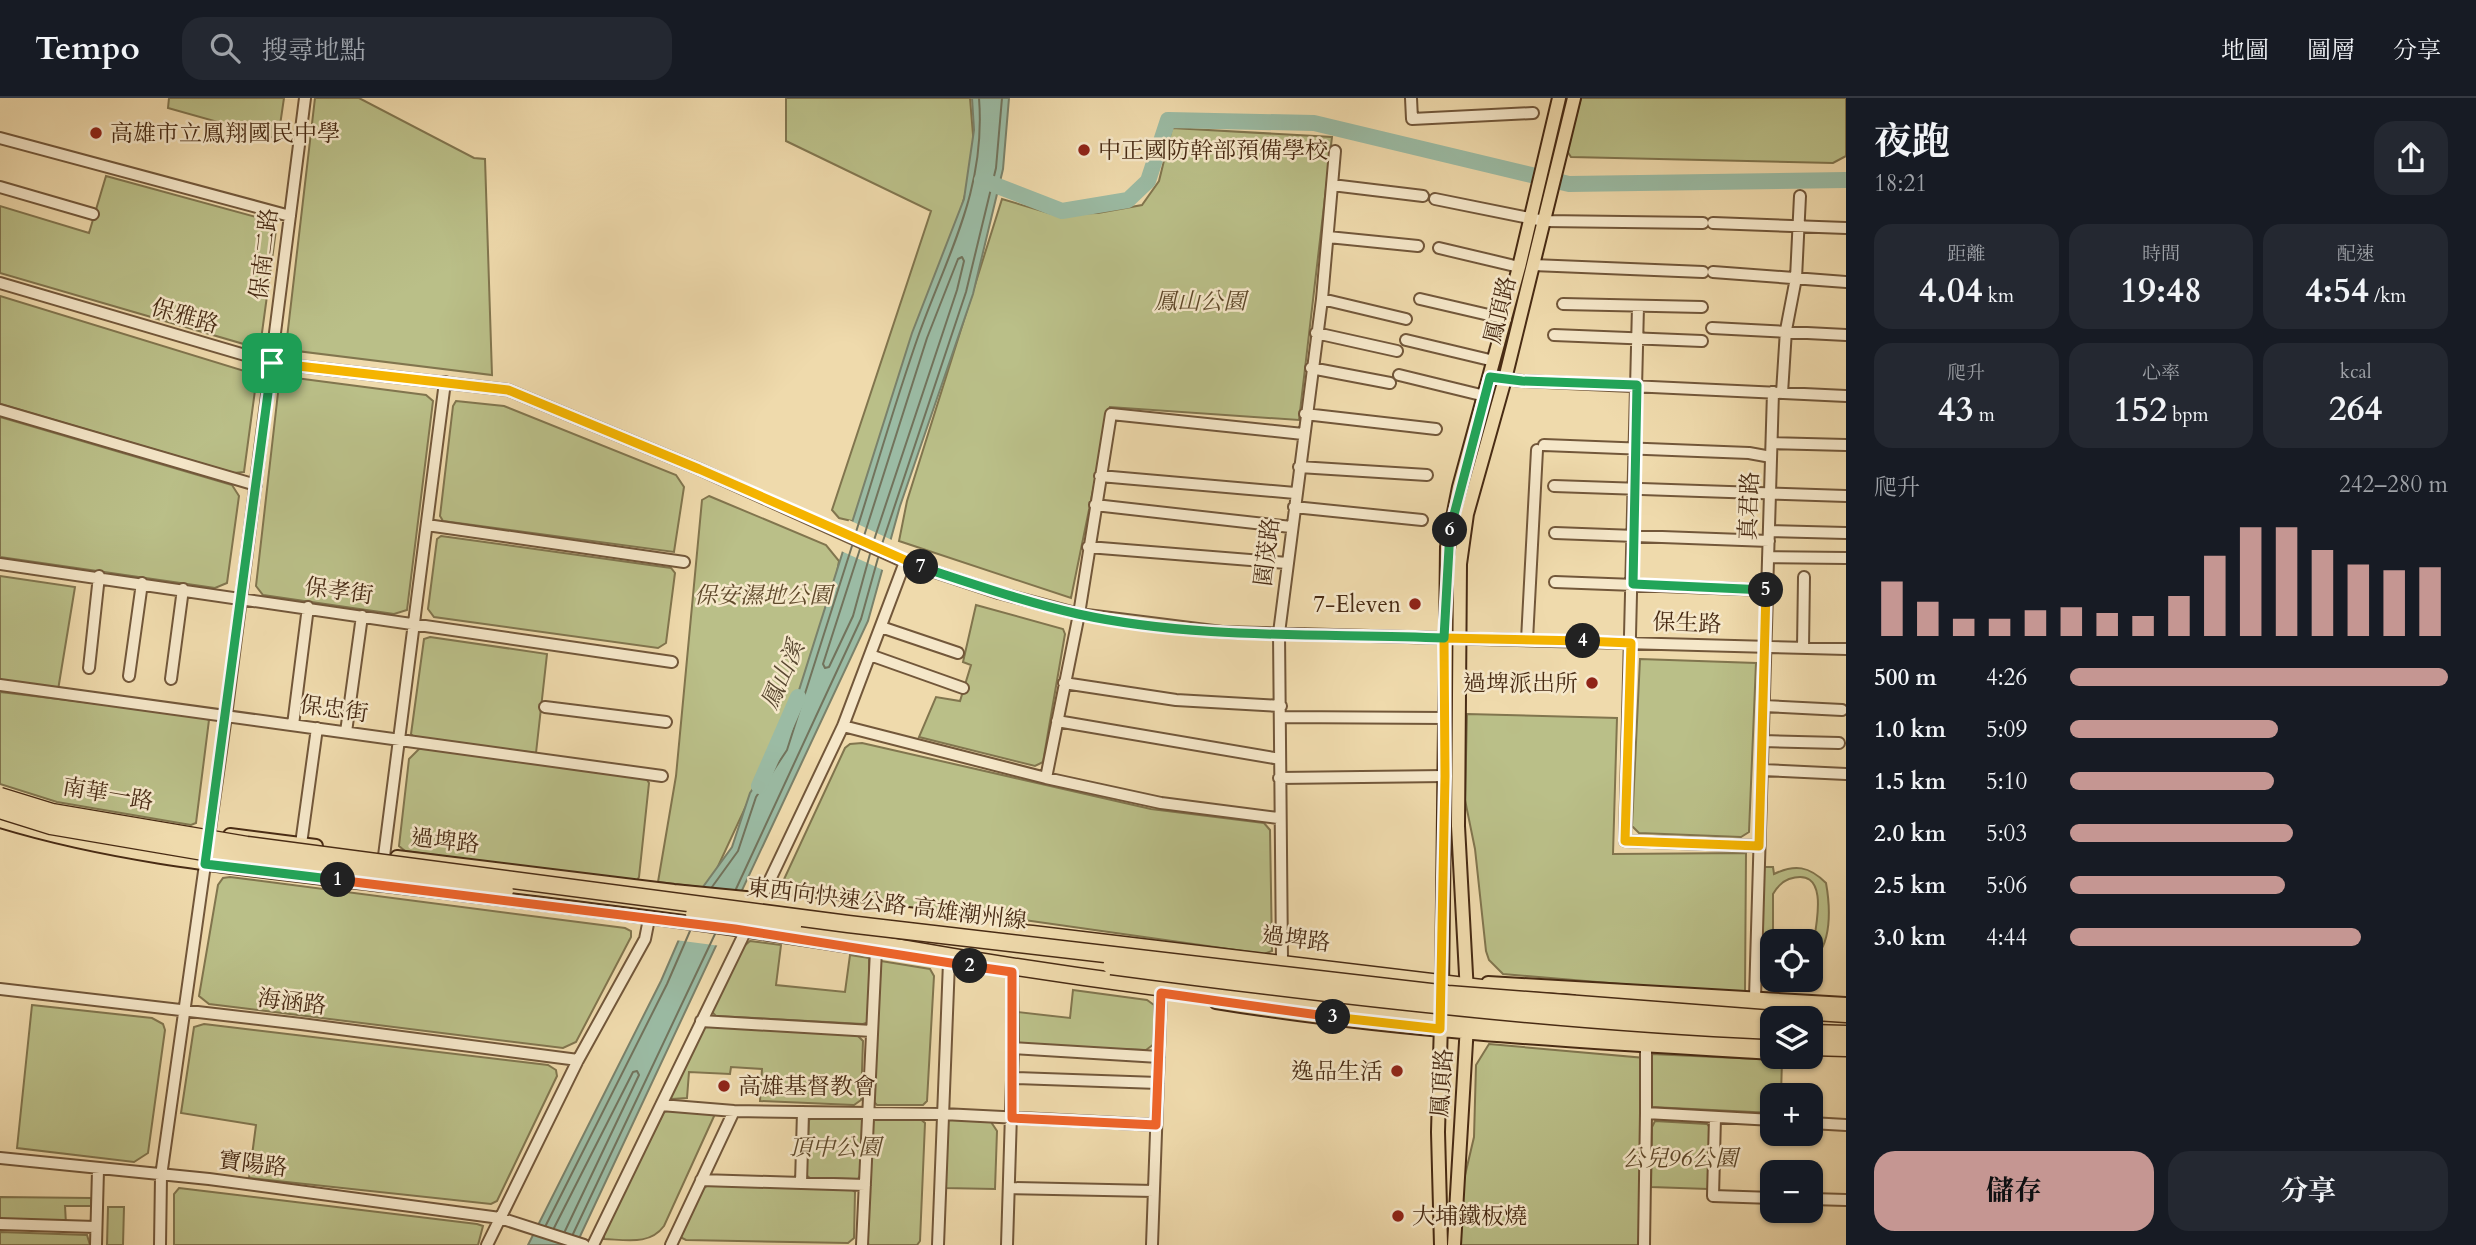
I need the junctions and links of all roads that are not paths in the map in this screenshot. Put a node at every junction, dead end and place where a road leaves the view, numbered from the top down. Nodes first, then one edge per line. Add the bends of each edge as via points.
1 (305, 98) edge
2 (1411, 98) edge
3 (1559, 98) edge
4 (1574, 98) edge
5 (1533, 113) dead end
6 (0, 138) edge
7 (1335, 152) dead end
8 (1551, 166) junction
9 (1332, 185) junction
10 (0, 187) edge
11 (1423, 196) dead end
12 (1800, 197) dead end
13 (1435, 199) dead end
14 (93, 214) dead end
15 (290, 216) junction
16 (1538, 220) junction
17 (1799, 225) junction
18 (1846, 228) edge
19 (1328, 237) junction
20 (1418, 246) dead end
21 (1439, 248) dead end
22 (1533, 265) junction
23 (1519, 267) junction
24 (1796, 278) junction
25 (1846, 282) edge
26 (0, 283) edge
27 (1322, 299) junction
28 (1420, 299) dead end
29 (1563, 304) dead end
30 (1638, 306) junction
31 (1702, 307) dead end
32 (1406, 319) dead end
33 (1506, 319) junction
34 (1712, 328) dead end
35 (1786, 330) junction
36 (1315, 333) junction
37 (1554, 335) dead end
38 (1846, 335) edge
39 (1638, 339) junction
40 (1406, 340) dead end
41 (1702, 341) dead end
42 (1397, 351) dead end
43 (1494, 361) junction
44 (272, 363) junction
45 (1311, 368) junction
46 (1399, 375) dead end
47 (1490, 377) junction
48 (1504, 379) junction
49 (445, 382) junction
50 (1390, 383) dead end
51 (1637, 385) junction
52 (1778, 393) junction
53 (1485, 396) junction
54 (1846, 396) edge
55 (0, 410) edge
56 (1305, 414) junction
57 (1436, 429) dead end
58 (1303, 434) junction
59 (1772, 443) junction
60 (1846, 445) edge
61 (1637, 449) junction
62 (1771, 457) junction
63 (1298, 467) junction
64 (1427, 475) dead end
65 (1100, 476) junction
66 (256, 485) junction
67 (1554, 486) dead end
68 (1635, 490) junction
69 (1295, 493) junction
70 (1770, 495) junction
71 (1846, 496) edge
72 (1095, 505) junction
73 (1294, 507) junction
74 (1422, 520) dead end
75 (427, 525) junction
76 (1291, 527) junction
77 (1846, 533) edge
78 (1555, 534) dead end
79 (1634, 536) junction
80 (1769, 536) junction
81 (1088, 547) junction
82 (1768, 556) junction
83 (1846, 558) edge
84 (684, 562) dead end
85 (905, 562) junction
86 (1287, 563) junction
87 (0, 564) edge
88 (99, 576) junction
89 (1804, 578) dead end
90 (1555, 582) dead end
91 (142, 583) junction
92 (1633, 584) junction
93 (183, 589) junction
94 (1767, 590) junction
95 (241, 598) junction
96 (308, 607) junction
97 (1079, 614) junction
98 (362, 615) junction
99 (414, 623) junction
100 (881, 627) junction
101 (1279, 634) junction
102 (1444, 638) junction
103 (1460, 638) junction
104 (1527, 640) junction
105 (1631, 643) junction
106 (1765, 647) junction
107 (1803, 648) junction
108 (1846, 649) edge
109 (958, 653) dead end
110 (870, 655) junction
111 (672, 662) dead end
112 (89, 668) dead end
113 (129, 676) dead end
114 (171, 679) dead end
115 (1064, 683) junction
116 (0, 685) edge
117 (963, 688) dead end
118 (1764, 706) junction
119 (545, 707) dead end
120 (1842, 710) dead end
121 (1281, 711) junction
122 (226, 716) junction
123 (1445, 718) junction
124 (666, 722) dead end
125 (1057, 722) junction
126 (293, 725) junction
127 (843, 726) junction
128 (317, 728) junction
129 (346, 732) junction
130 (399, 740) junction
131 (1763, 741) junction
132 (1839, 743) dead end
133 (1280, 758) junction
134 (1762, 770) junction
135 (1846, 774) edge
136 (662, 776) dead end
137 (1445, 776) junction
138 (1046, 778) junction
139 (1279, 778) junction
140 (0, 790) edge
141 (0, 796) edge
142 (0, 810) edge
143 (1279, 818) junction
144 (0, 821) edge
145 (211, 832) junction
146 (301, 844) junction
147 (1759, 846) junction
148 (384, 856) junction
149 (205, 864) junction
150 (765, 911) junction
151 (649, 919) junction
152 (746, 931) junction
153 (876, 950) junction
154 (1282, 959) junction
155 (949, 962) junction
156 (1012, 972) junction
157 (1442, 981) junction
158 (1467, 984) junction
159 (0, 989) edge
160 (1161, 993) junction
161 (1755, 998) junction
162 (1846, 1004) edge
163 (186, 1010) junction
164 (1846, 1014) edge
165 (1760, 1018) edge
166 (701, 1021) junction
167 (1823, 1022) edge
168 (1846, 1023) edge
169 (1441, 1025) junction
170 (1467, 1027) junction
171 (1760, 1030) edge
172 (872, 1031) junction
173 (1823, 1033) edge
174 (1846, 1034) edge
175 (1760, 1044) edge
176 (1646, 1045) junction
177 (1823, 1047) edge
178 (1013, 1048) junction
179 (1846, 1048) edge
180 (1760, 1052) edge
181 (1823, 1054) edge
182 (1846, 1055) edge
183 (1159, 1057) junction
184 (578, 1060) junction
185 (1013, 1078) junction
186 (1158, 1083) junction
187 (661, 1105) junction
188 (734, 1111) junction
189 (803, 1112) junction
190 (1646, 1113) junction
191 (868, 1114) junction
192 (943, 1114) junction
193 (1715, 1116) junction
194 (1012, 1118) junction
195 (1760, 1119) edge
196 (1823, 1123) edge
197 (1156, 1125) junction
198 (1846, 1125) edge
199 (0, 1158) edge
200 (98, 1170) junction
201 (161, 1176) junction
202 (701, 1180) junction
203 (801, 1183) junction
204 (865, 1185) junction
205 (1010, 1188) junction
206 (1154, 1191) junction
207 (1760, 1198) edge
208 (1823, 1199) edge
209 (1846, 1200) edge
210 (500, 1218) junction
211 (0, 1224) edge
212 (95, 1227) junction
213 (96, 1245) edge
214 (160, 1245) edge
215 (487, 1245) edge
216 (584, 1245) edge
217 (593, 1245) edge
218 (671, 1245) edge
219 (862, 1245) edge
220 (938, 1245) edge
221 (1007, 1245) edge
222 (1152, 1245) edge
223 (1441, 1245) edge
224 (1454, 1245) edge
225 (1644, 1245) edge

1 - 15 street, 保南二路
2 - 5 street via 1412,119
3 - 8 main road, 鳳頂路
4 - 8 main road, 鳳頂路
6 - 15 street
7 - 9 street, 園茂路
8 - 16 main road, 鳳頂路
9 - 11 street
9 - 19 street, 園茂路
10 - 14 street
12 - 17 street, 真君路
13 - 16 street
15 - 44 street, 保南二路
16 - 17 street
16 - 22 main road, 鳳頂路
16 - 23 main road, 鳳頂路
17 - 18 street
17 - 24 street, 真君路
19 - 20 street
19 - 27 street, 園茂路
21 - 23 street
22 - 24 street
22 - 48 main road, 鳳頂路
23 - 33 main road, 鳳頂路
24 - 25 street
24 - 35 street, 真君路
26 - 44 street, 保雅路
27 - 32 street
27 - 36 street, 園茂路
28 - 33 street
29 - 30 street
30 - 31 street
30 - 39 street
33 - 43 main road, 鳳頂路
34 - 35 street
35 - 38 street
35 - 52 street, 真君路
36 - 42 street
36 - 45 street, 園茂路
37 - 39 street
39 - 41 street
39 - 51 street
40 - 43 street
43 - 47 main road, 鳳頂路
44 - 49 street, 保雅路
44 - 66 street, 保南二路
45 - 50 street
45 - 56 street, 園茂路
46 - 53 street
47 - 48 street
47 - 53 main road, 鳳頂路
48 - 51 street
48 - 103 main road, 鳳頂路 via 1467,514 1460,564
49 - 75 street
49 - 85 street, 保雅路 via 508,390
51 - 52 street
51 - 61 street
52 - 54 street
52 - 59 street, 真君路
53 - 102 main road, 鳳頂路 via 1452,518
55 - 66 street
56 - 57 street
56 - 58 street, 園茂路
58 - 63 street, 園茂路
58 - 65 street via 1111,414
59 - 60 street
59 - 62 street, 真君路
61 - 62 street
61 - 68 street
61 - 104 street via 1541,448
62 - 70 street, 真君路
63 - 64 street
63 - 69 street, 園茂路
65 - 69 street
65 - 72 street
66 - 95 street, 保南二路
67 - 68 street
68 - 70 street
68 - 79 street
69 - 73 street, 園茂路
70 - 71 street
70 - 80 street, 真君路
72 - 76 street
72 - 81 street
73 - 74 street
73 - 76 street, 園茂路
75 - 84 street
75 - 99 street
76 - 86 street, 園茂路
77 - 80 street
78 - 79 street
79 - 80 street
79 - 92 street
80 - 82 street, 真君路
81 - 86 street
81 - 97 street
82 - 83 street
82 - 94 street, 真君路
85 - 97 street, 保生路
85 - 100 street
86 - 101 street, 園茂路
87 - 88 street, 保孝街
88 - 91 street, 保孝街
88 - 112 street
89 - 107 street
90 - 92 street
91 - 93 street, 保孝街
91 - 113 street
92 - 94 street
92 - 105 street
93 - 95 street, 保孝街
93 - 114 street
94 - 106 street, 真君路
95 - 96 street, 保孝街
95 - 122 street, 保南二路
96 - 98 street, 保孝街
96 - 126 street
97 - 101 street, 保生路 via 1163,626
97 - 115 street
98 - 99 street, 保孝街
98 - 129 street
99 - 111 street, 保孝街
99 - 130 street
100 - 109 street
100 - 110 street
101 - 102 street, 保生路
101 - 121 street, 園茂路
102 - 103 street, 保生路
102 - 123 main road, 鳳頂路
103 - 104 street, 保生路
103 - 158 main road, 鳳頂路 via 1458,826
104 - 105 street, 保生路
105 - 106 street, 保生路
105 - 147 street via 1625,841
106 - 107 street, 保生路
106 - 118 street, 真君路
107 - 108 street, 保生路
110 - 117 street
110 - 127 street
115 - 121 street
115 - 125 street
116 - 122 street, 保忠街
118 - 120 street
118 - 131 street, 真君路
119 - 124 street
121 - 123 street
121 - 133 street, 園茂路
122 - 126 street, 保忠街
122 - 145 street, 保南二路
123 - 137 main road, 鳳頂路
125 - 133 street
125 - 138 street
126 - 128 street, 保忠街
127 - 138 street
127 - 150 street
128 - 129 street, 保忠街
128 - 146 street
129 - 130 street, 保忠街
130 - 136 street, 保忠街
130 - 148 street
131 - 132 street
131 - 134 street, 真君路
133 - 139 street, 園茂路
134 - 135 street
134 - 147 street, 真君路
137 - 139 street
137 - 157 main road, 鳳頂路
138 - 143 street via 1161,803
139 - 143 street, 園茂路
140 - 145 main road, 南華一路 via 54,806
141 - 150 highway, 東西向快速公路 高雄潮州線, bridge via 52,812 247,845
142 - 150 highway, 東西向快速公路 高雄潮州線, bridge via 51,826 245,859
143 - 154 street, 園茂路
144 - 149 main road via 47,835
145 - 146 main road, 過埤路
145 - 149 street, 保南二路
146 - 148 main road, 過埤路
147 - 161 street, 真君路
148 - 150 main road, 過埤路 via 743,898
149 - 151 main road
149 - 163 street, 保南二路
150 - 152 street
150 - 154 main road, 過埤路 via 1033,926
150 - 157 highway, bridge via 938,924
150 - 165 highway, 東西向快速公路 高雄潮州線, bridge via 1448,995
150 - 169 highway, bridge via 949,956
150 - 171 highway, 東西向快速公路 高雄潮州線, bridge via 1314,992
151 - 152 main road
151 - 184 street via 645,939
152 - 153 main road
152 - 166 street
153 - 155 main road
153 - 172 street
154 - 157 main road, 過埤路
155 - 156 main road
155 - 192 street
156 - 160 main road
156 - 178 street
157 - 158 highway
157 - 169 main road, 鳳頂路
158 - 161 main road
158 - 164 highway via 1538,994
158 - 170 main road, 鳳頂路
159 - 163 street, 海涵路
160 - 169 main road via 1272,1011
160 - 183 street
161 - 162 main road
163 - 184 street, 海涵路
163 - 201 street, 保南二路
166 - 172 street
166 - 187 street
167 - 168 highway
169 - 170 highway
169 - 223 main road, 鳳頂路
170 - 175 highway
170 - 176 main road
170 - 224 main road, 鳳頂路
172 - 191 street
173 - 174 highway
176 - 180 main road
176 - 190 street
177 - 179 highway
178 - 183 street
178 - 185 street
181 - 182 main road
183 - 186 street
184 - 210 street
185 - 186 street
185 - 194 street
186 - 197 street
187 - 188 street
187 - 217 street
188 - 189 street
188 - 202 street
189 - 191 street
189 - 203 street
190 - 193 street
190 - 225 street
191 - 192 street
191 - 204 street
192 - 194 street
192 - 220 street
193 - 195 street
193 - 207 street via 1713,1196
194 - 197 street
194 - 205 street
196 - 198 street
197 - 206 street
199 - 200 street, 寶陽路
200 - 201 street, 寶陽路
200 - 212 street
201 - 210 street, 寶陽路
201 - 214 street, 保南二路
202 - 203 street
202 - 218 street
203 - 204 street
204 - 219 street
205 - 206 street
205 - 221 street
206 - 222 street
208 - 209 street
210 - 215 street
210 - 216 street, 寶陽路
211 - 212 street
212 - 213 street

